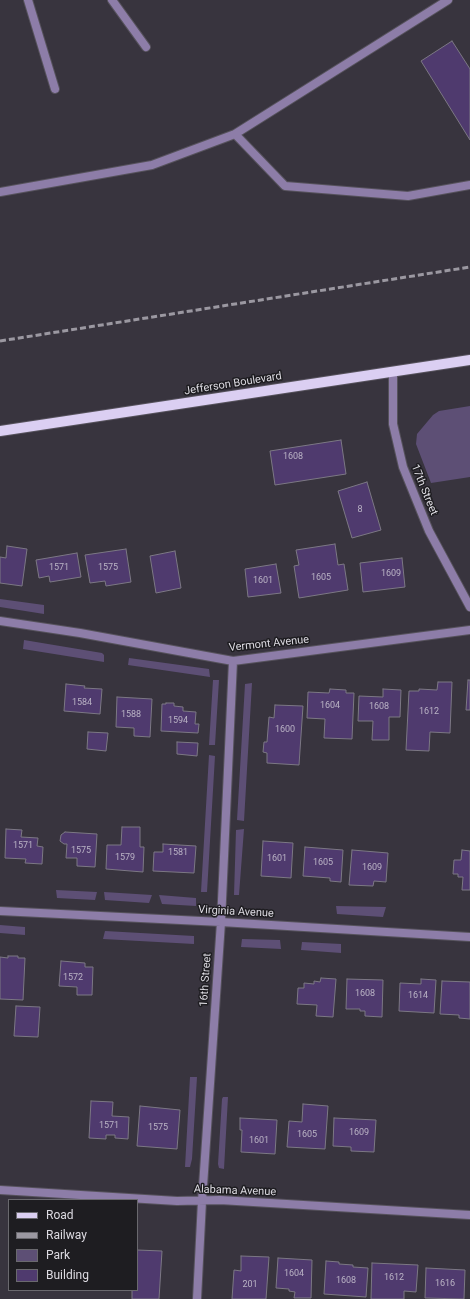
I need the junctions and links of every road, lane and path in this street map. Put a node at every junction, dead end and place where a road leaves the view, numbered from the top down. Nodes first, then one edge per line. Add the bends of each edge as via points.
1 (28, 0) edge
2 (112, 0) edge
3 (448, 0) edge
4 (146, 47) dead end
5 (54, 89) dead end
6 (235, 134) junction
7 (470, 185) edge
8 (0, 192) edge
9 (470, 360) edge
10 (393, 372) junction
11 (0, 431) edge
12 (470, 607) edge
13 (0, 621) edge
14 (470, 630) edge
15 (233, 661) junction
16 (0, 911) edge
17 (222, 922) junction
18 (470, 937) edge
19 (0, 1190) edge
20 (202, 1201) junction
21 (470, 1215) edge
22 (197, 1299) edge

1 - 5 street
2 - 4 street
3 - 6 street
6 - 7 street via 284,186 408,196
6 - 8 street via 152,165
9 - 10 main road, Jefferson Boulevard
10 - 11 main road, Jefferson Boulevard
10 - 12 street, 17th Street via 393,424 403,467 429,531
13 - 15 street, Vermont Avenue
14 - 15 street, Vermont Avenue
15 - 17 street, 16th Street
16 - 17 street, Virginia Avenue
17 - 18 street, Virginia Avenue
17 - 20 street, 16th Street
19 - 20 street, Alabama Avenue
20 - 21 street, Alabama Avenue
20 - 22 street, 16th Street

